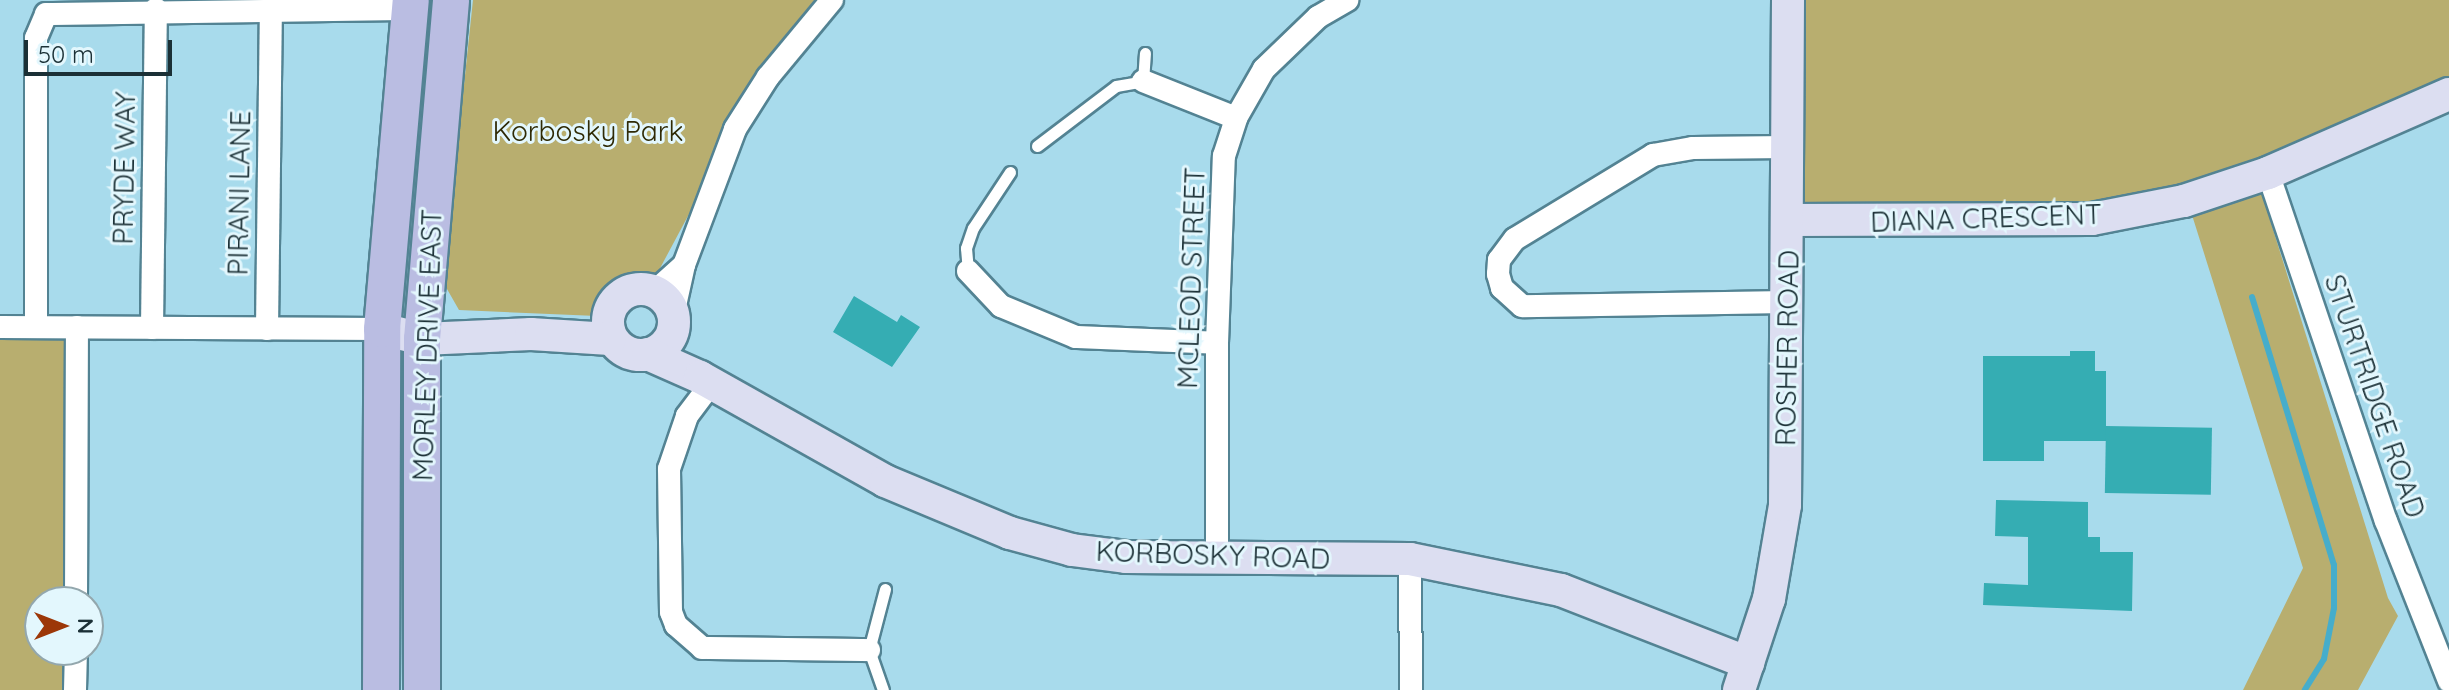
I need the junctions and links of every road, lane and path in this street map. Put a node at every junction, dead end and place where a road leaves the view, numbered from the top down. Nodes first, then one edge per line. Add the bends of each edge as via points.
1 (451, 0) edge
2 (832, 0) edge
3 (1347, 0) edge
4 (1788, 0) edge
5 (410, 5) edge
6 (156, 9) junction
7 (271, 9) junction
8 (1145, 53) dead end
9 (1143, 81) junction
10 (2449, 94) edge
11 (1236, 118) junction
12 (1037, 146) dead end
13 (1788, 147) junction
14 (1010, 172) dead end
15 (2268, 173) junction
16 (1789, 220) junction
17 (968, 271) joint
18 (1787, 302) junction
19 (667, 311) junction
20 (0, 327) edge
21 (36, 327) junction
22 (77, 327) junction
23 (152, 328) junction
24 (267, 329) junction
25 (382, 329) junction
26 (422, 329) junction
27 (609, 329) junction
28 (1217, 343) junction
29 (648, 354) junction
30 (706, 381) junction
31 (1217, 559) junction
32 (1410, 559) junction
33 (76, 586) edge
34 (885, 589) dead end
35 (869, 650) junction
36 (76, 666) edge
37 (1744, 676) edge
38 (2449, 681) edge
39 (75, 690) edge
40 (381, 690) edge
41 (422, 690) edge
42 (883, 690) edge
43 (1411, 690) edge

1 - 26 main road, MORLEY DRIVE EAST
2 - 19 street via 768,77 735,129
3 - 11 street, MCLEOD STREET via 1284,46
4 - 13 street, ROSHER ROAD
5 - 7 street
5 - 25 main road, MORLEY DRIVE EAST
6 - 7 street
6 - 21 street via 57,10 46,14 36,38
6 - 23 street, PRYDE WAY
7 - 24 street, PIRANI LANE
8 - 9 lane
9 - 11 street
9 - 12 lane via 1116,86
10 - 15 street, DIANA CRESCENT
11 - 28 street, MCLEOD STREET via 1221,195
13 - 16 street, ROSHER ROAD
13 - 18 street via 1693,148 1653,155 1515,239 1499,260 1498,274 1502,288 1522,306
14 - 17 lane via 973,228 966,248
15 - 16 street, DIANA CRESCENT via 2184,201 2092,219
15 - 38 street, STURTRIDGE ROAD via 2386,521
16 - 18 street, ROSHER ROAD
17 - 28 street via 1001,306 1076,337
18 - 37 street, ROSHER ROAD via 1780,555
19 - 27 street via 624,293
19 - 29 street via 665,344
19 - 30 street
20 - 21 street
21 - 22 street
22 - 23 street
22 - 33 street
23 - 24 street
24 - 25 street
25 - 26 street
25 - 40 main road, MORLEY DRIVE EAST
26 - 27 street
26 - 41 main road, MORLEY DRIVE EAST
27 - 29 street via 628,352
28 - 31 street, MCLEOD STREET
29 - 30 street, KORBOSKY ROAD
30 - 31 street, KORBOSKY ROAD via 885,481 1010,533 1126,557
30 - 35 street via 669,469 671,612 676,625 702,648
31 - 32 street, KORBOSKY ROAD
32 - 37 street, KORBOSKY ROAD via 1561,590
32 - 43 street
34 - 35 lane
35 - 42 lane
36 - 39 street

